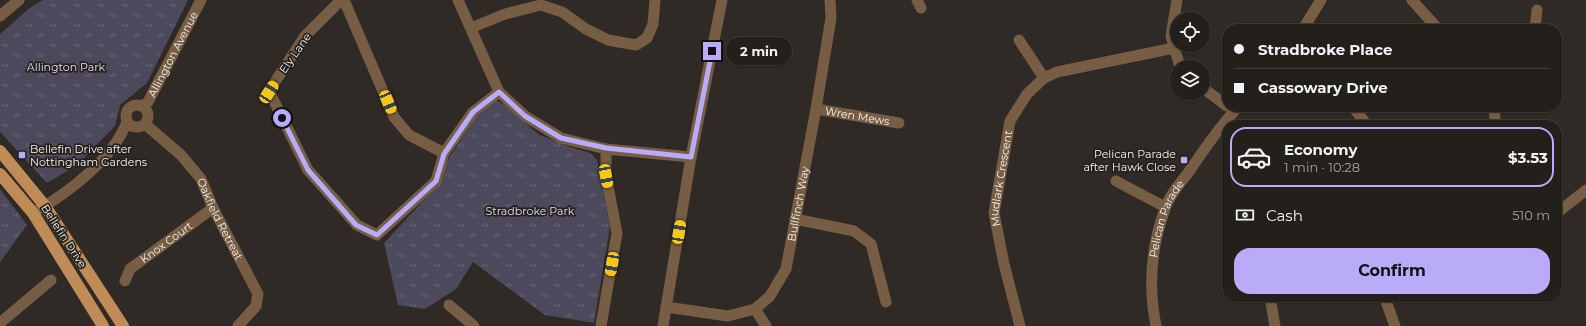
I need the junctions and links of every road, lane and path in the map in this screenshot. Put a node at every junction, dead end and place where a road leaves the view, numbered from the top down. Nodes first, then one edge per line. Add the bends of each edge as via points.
1 (19, 0) edge
2 (201, 0) edge
3 (343, 0) edge
4 (458, 0) edge
5 (655, 0) edge
6 (722, 0) edge
7 (830, 0) edge
8 (1177, 0) edge
9 (1321, 0) edge
10 (1412, 0) edge
11 (549, 4) edge
12 (1537, 10) dead end
13 (1175, 12) edge
14 (0, 16) edge
15 (1306, 24) edge
16 (1434, 24) edge
17 (1536, 24) edge
18 (471, 28) junction
19 (1019, 40) dead end
20 (1170, 49) edge
21 (1044, 78) junction
22 (499, 92) junction
23 (1210, 93) edge
24 (1222, 101) edge
25 (142, 106) junction
26 (816, 109) junction
27 (1357, 112) edge
28 (1494, 112) edge
29 (1495, 119) dead end
30 (1363, 120) edge
31 (127, 122) junction
32 (1222, 122) edge
33 (899, 123) dead end
34 (145, 124) junction
35 (606, 148) junction
36 (0, 150) edge
37 (444, 154) junction
38 (691, 157) junction
39 (0, 174) edge
40 (1116, 181) dead end
41 (1586, 192) edge
42 (45, 206) junction
43 (1165, 207) junction
44 (213, 208) junction
45 (1562, 210) edge
46 (33, 214) junction
47 (795, 219) junction
48 (51, 280) dead end
49 (125, 281) dead end
50 (886, 302) dead end
51 (1271, 302) edge
52 (1387, 302) edge
53 (450, 305) dead end
54 (666, 307) junction
55 (755, 309) junction
56 (0, 323) edge
57 (103, 326) edge
58 (123, 326) edge
59 (238, 326) edge
60 (474, 326) edge
61 (601, 326) edge
62 (663, 326) edge
63 (766, 326) edge
64 (1020, 326) edge
65 (1156, 326) edge
66 (1275, 326) edge
67 (1395, 326) edge

1 - 14 street
2 - 25 street, Allington Avenue via 148,102
3 - 37 street via 394,117 409,135
3 - 37 street, Ely Lane via 305,36 269,92 308,170 356,225 377,235 436,181
4 - 18 street
5 - 11 street via 653,24 647,38 636,45 608,40 586,29
6 - 38 street
7 - 26 street, Bullfinch Way via 831,18
8 - 13 street
9 - 15 street
10 - 16 street
11 - 18 street via 505,14
12 - 17 street
18 - 22 street
19 - 21 street
20 - 21 street, Mudlark Crescent via 1057,72
21 - 64 street, Mudlark Crescent via 1027,94 1010,121 994,213
22 - 35 street via 525,116 561,138
22 - 37 street via 473,112
23 - 24 street
25 - 31 street via 134,105 127,110
25 - 34 street via 147,112
26 - 33 street, Wren Mews
26 - 47 street, Bullfinch Way
27 - 30 street
28 - 29 street
31 - 34 street via 133,127
31 - 42 street via 122,134 93,169 55,201
32 - 43 street, Pelican Parade
34 - 44 street, Oakfield Retreat via 181,155 201,179
35 - 38 street
35 - 61 street via 606,176 617,233
36 - 42 main road, Bellefin Drive
38 - 54 street
39 - 46 main road, Bellefin Drive
40 - 43 street
41 - 45 street
42 - 46 street
42 - 58 main road, Bellefin Drive
43 - 65 street, Pelican Parade via 1150,278
44 - 49 street, Knox Court via 130,269
44 - 59 street, Oakfield Retreat via 258,294 256,306
46 - 57 main road, Bellefin Drive
47 - 50 street via 854,231 871,244
47 - 55 street, Bullfinch Way via 786,269 770,296
48 - 56 street
51 - 66 street
52 - 67 street
53 - 60 street
54 - 55 street, Bullfinch Way via 728,316
54 - 62 street
55 - 63 street

